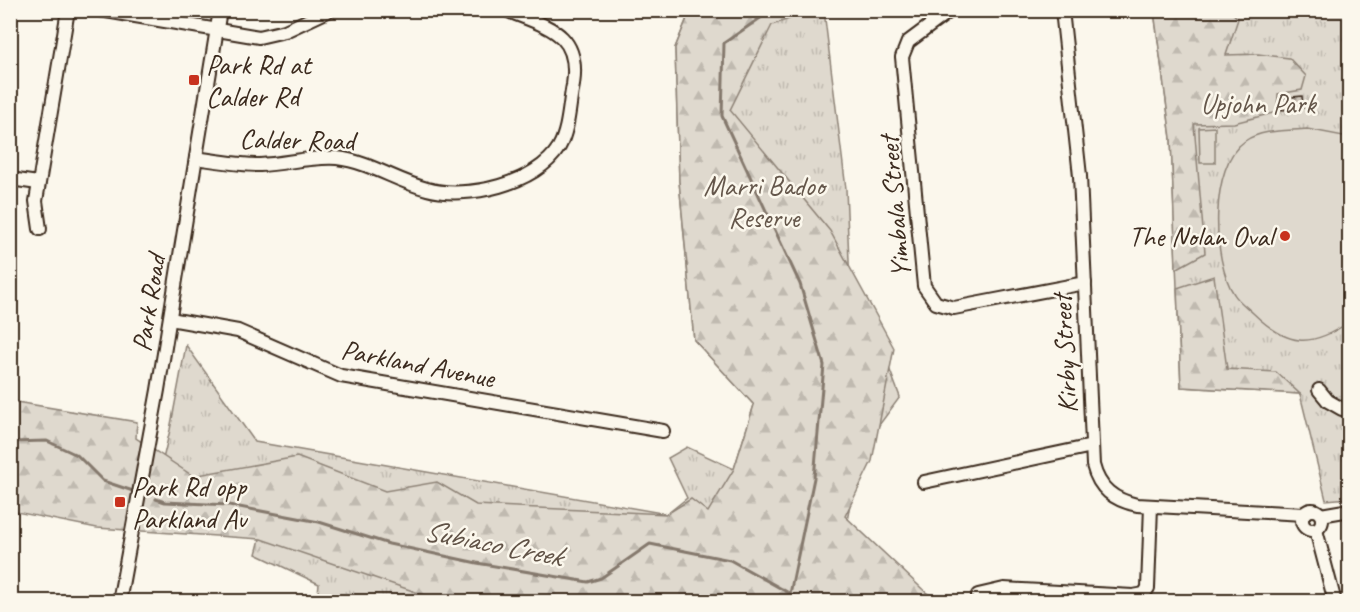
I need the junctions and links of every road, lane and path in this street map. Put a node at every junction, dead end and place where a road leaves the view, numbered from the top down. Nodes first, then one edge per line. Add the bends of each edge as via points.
1 (68, 10) edge
2 (100, 10) edge
3 (220, 10) edge
4 (330, 10) edge
5 (506, 10) edge
6 (951, 10) edge
7 (1062, 10) edge
8 (217, 30) junction
9 (196, 158) junction
10 (10, 179) edge
11 (38, 183) junction
12 (40, 229) dead end
13 (1085, 283) junction
14 (170, 319) junction
15 (1319, 390) dead end
16 (1342, 409) dead end
17 (663, 431) dead end
18 (1092, 446) junction
19 (924, 482) dead end
20 (1151, 506) junction
21 (1350, 510) edge
22 (1304, 514) junction
23 (1321, 515) junction
24 (1316, 530) junction
25 (978, 595) dead end
26 (1147, 598) edge
27 (118, 602) edge
28 (1335, 602) edge

1 - 11 street
2 - 8 street
3 - 8 street, Park Road
4 - 8 street via 285,31 259,37
5 - 9 street, Calder Road via 558,34 570,46 575,63 564,136 550,160 530,173 482,191 450,193 415,186 370,165 336,158 261,165
6 - 13 street, Yimbala Street via 908,42 902,57 924,286 936,303 954,308
7 - 13 street, Kirby Street via 1080,176
8 - 9 street, Park Road
9 - 14 street, Park Road
10 - 11 street
11 - 12 street
13 - 18 street, Kirby Street
14 - 17 street, Parkland Avenue via 238,331 341,376
14 - 27 street, Park Road
15 - 16 street
18 - 19 street
18 - 20 street, Kirby Street via 1095,473 1103,488 1120,501
20 - 22 street, Kirby Street
20 - 26 street
21 - 23 street
22 - 23 street, Kirby Street via 1313,510
22 - 24 street via 1304,526
23 - 24 street via 1321,525
24 - 28 street
25 - 26 street via 1004,589

